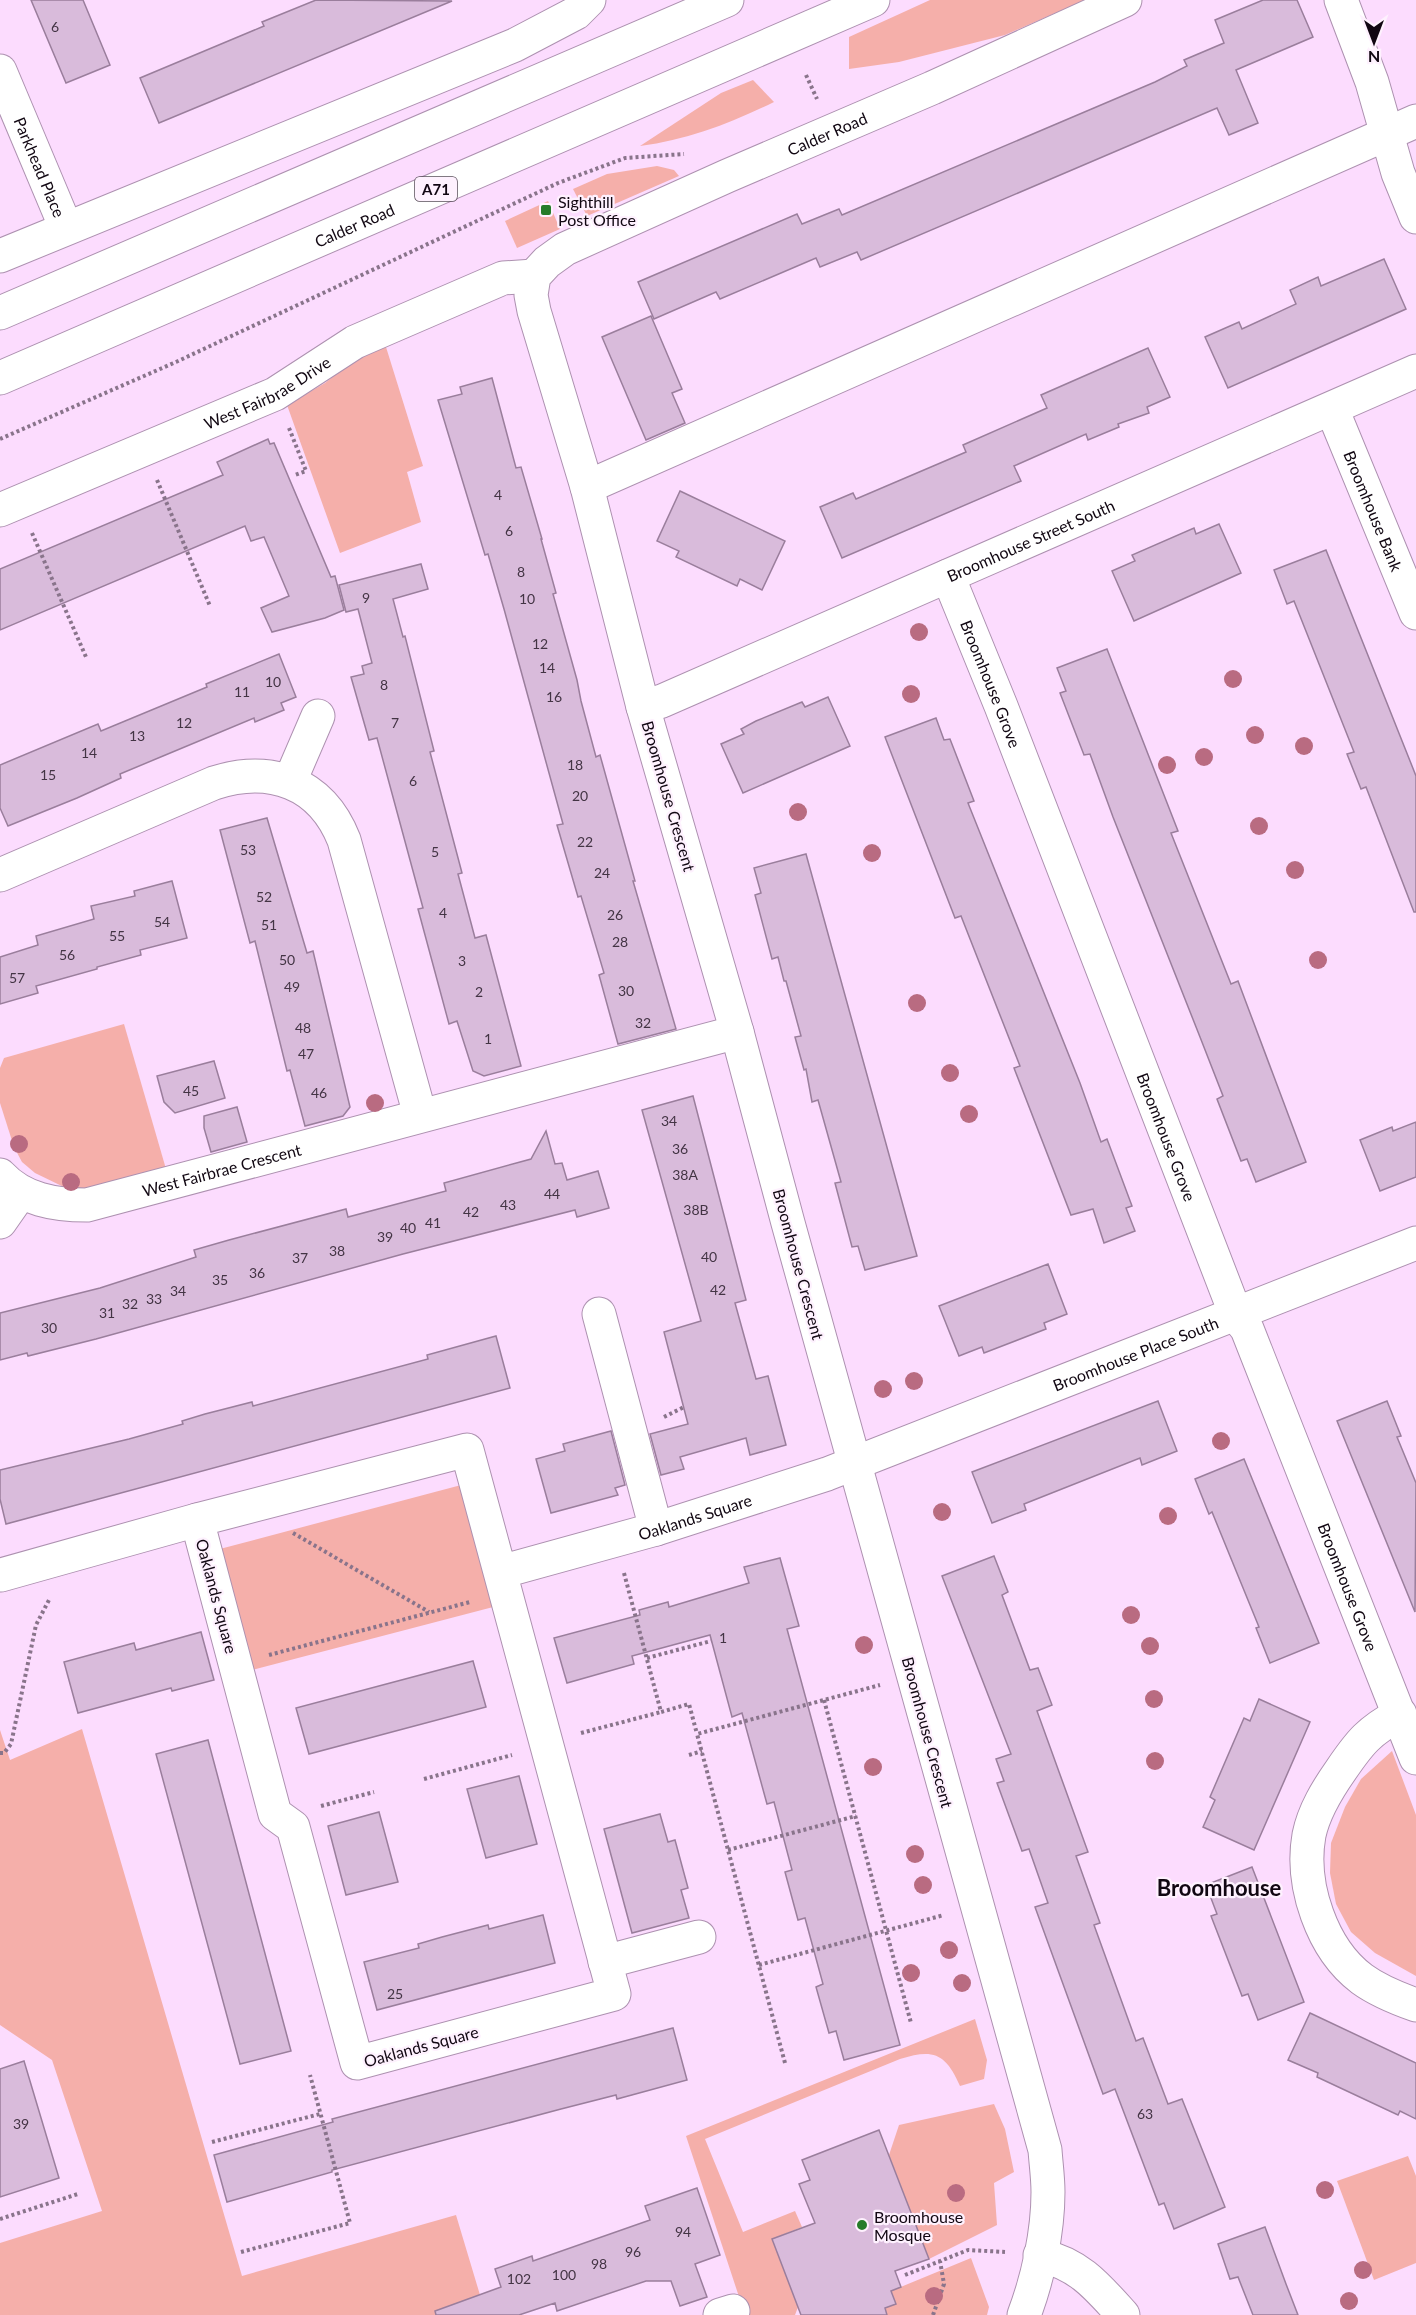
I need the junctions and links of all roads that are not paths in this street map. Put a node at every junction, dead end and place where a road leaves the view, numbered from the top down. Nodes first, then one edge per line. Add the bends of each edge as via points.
1 (590, 0) edge
2 (727, 0) edge
3 (873, 0) edge
4 (1125, 0) edge
5 (1341, 0) edge
6 (0, 71) edge
7 (1416, 121) edge
8 (1386, 133) junction
9 (1416, 217) edge
10 (66, 228) junction
11 (0, 256) edge
12 (534, 276) junction
13 (0, 313) edge
14 (1416, 371) edge
15 (0, 378) edge
16 (1332, 408) junction
17 (587, 487) junction
18 (9, 506) edge
19 (948, 576) junction
20 (1416, 613) edge
21 (643, 707) junction
22 (318, 716) dead end
23 (290, 781) junction
24 (0, 874) edge
25 (737, 1032) junction
26 (420, 1115) junction
27 (10, 1183) edge
28 (0, 1222) edge
29 (1416, 1243) edge
30 (599, 1314) dead end
31 (1236, 1315) junction
32 (854, 1464) junction
33 (197, 1520) junction
34 (656, 1529) junction
35 (1, 1575) edge
36 (503, 1582) junction
37 (1402, 1697) edge
38 (1416, 1758) edge
39 (699, 1937) dead end
40 (605, 1962) junction
41 (1416, 2005) edge
42 (1040, 2255) junction
43 (1024, 2315) edge
44 (1123, 2315) edge

1 - 10 street via 576,13 515,45
2 - 13 street
3 - 15 street, Calder Road / A71
4 - 12 street, Calder Road via 566,249
5 - 8 street via 1372,82
6 - 10 street, Parkhead Place
7 - 8 street
8 - 9 street
8 - 17 street
10 - 11 street
12 - 17 street, Broomhouse Crescent via 534,310
12 - 18 street, West Fairbrae Drive via 503,278 355,342 275,394
14 - 16 street, Broomhouse Street South
16 - 19 street, Broomhouse Street South
16 - 20 street, Broomhouse Bank
17 - 21 street, Broomhouse Crescent
19 - 21 street, Broomhouse Street South
19 - 31 street, Broomhouse Grove
21 - 25 street, Broomhouse Crescent
22 - 23 street
23 - 24 street via 256,775 223,780
23 - 26 street via 323,805 339,827
25 - 26 street, West Fairbrae Crescent
25 - 32 street, Broomhouse Crescent
26 - 27 street, West Fairbrae Crescent via 87,1205 42,1200
27 - 28 street, West Fairbrae Crescent
29 - 31 street, Broomhouse Place South
30 - 34 street
31 - 32 street, Broomhouse Place South
31 - 37 street, Broomhouse Grove via 1247,1329
32 - 34 street, Oaklands Square
32 - 42 street, Broomhouse Crescent via 1045,2150 1048,2192
33 - 35 street, Oaklands Square
33 - 36 street, Oaklands Square via 467,1450
33 - 40 street, Oaklands Square via 275,1814 293,1827 357,2063 614,1994
34 - 36 street, Oaklands Square via 615,1540
36 - 40 street, Oaklands Square
37 - 38 street, Broomhouse Grove
37 - 41 street via 1357,1747 1323,1797 1309,1836 1308,1874 1315,1912 1334,1950 1362,1979
39 - 40 street
42 - 43 street, Broomhouse Crescent
42 - 44 street via 1083,2273

